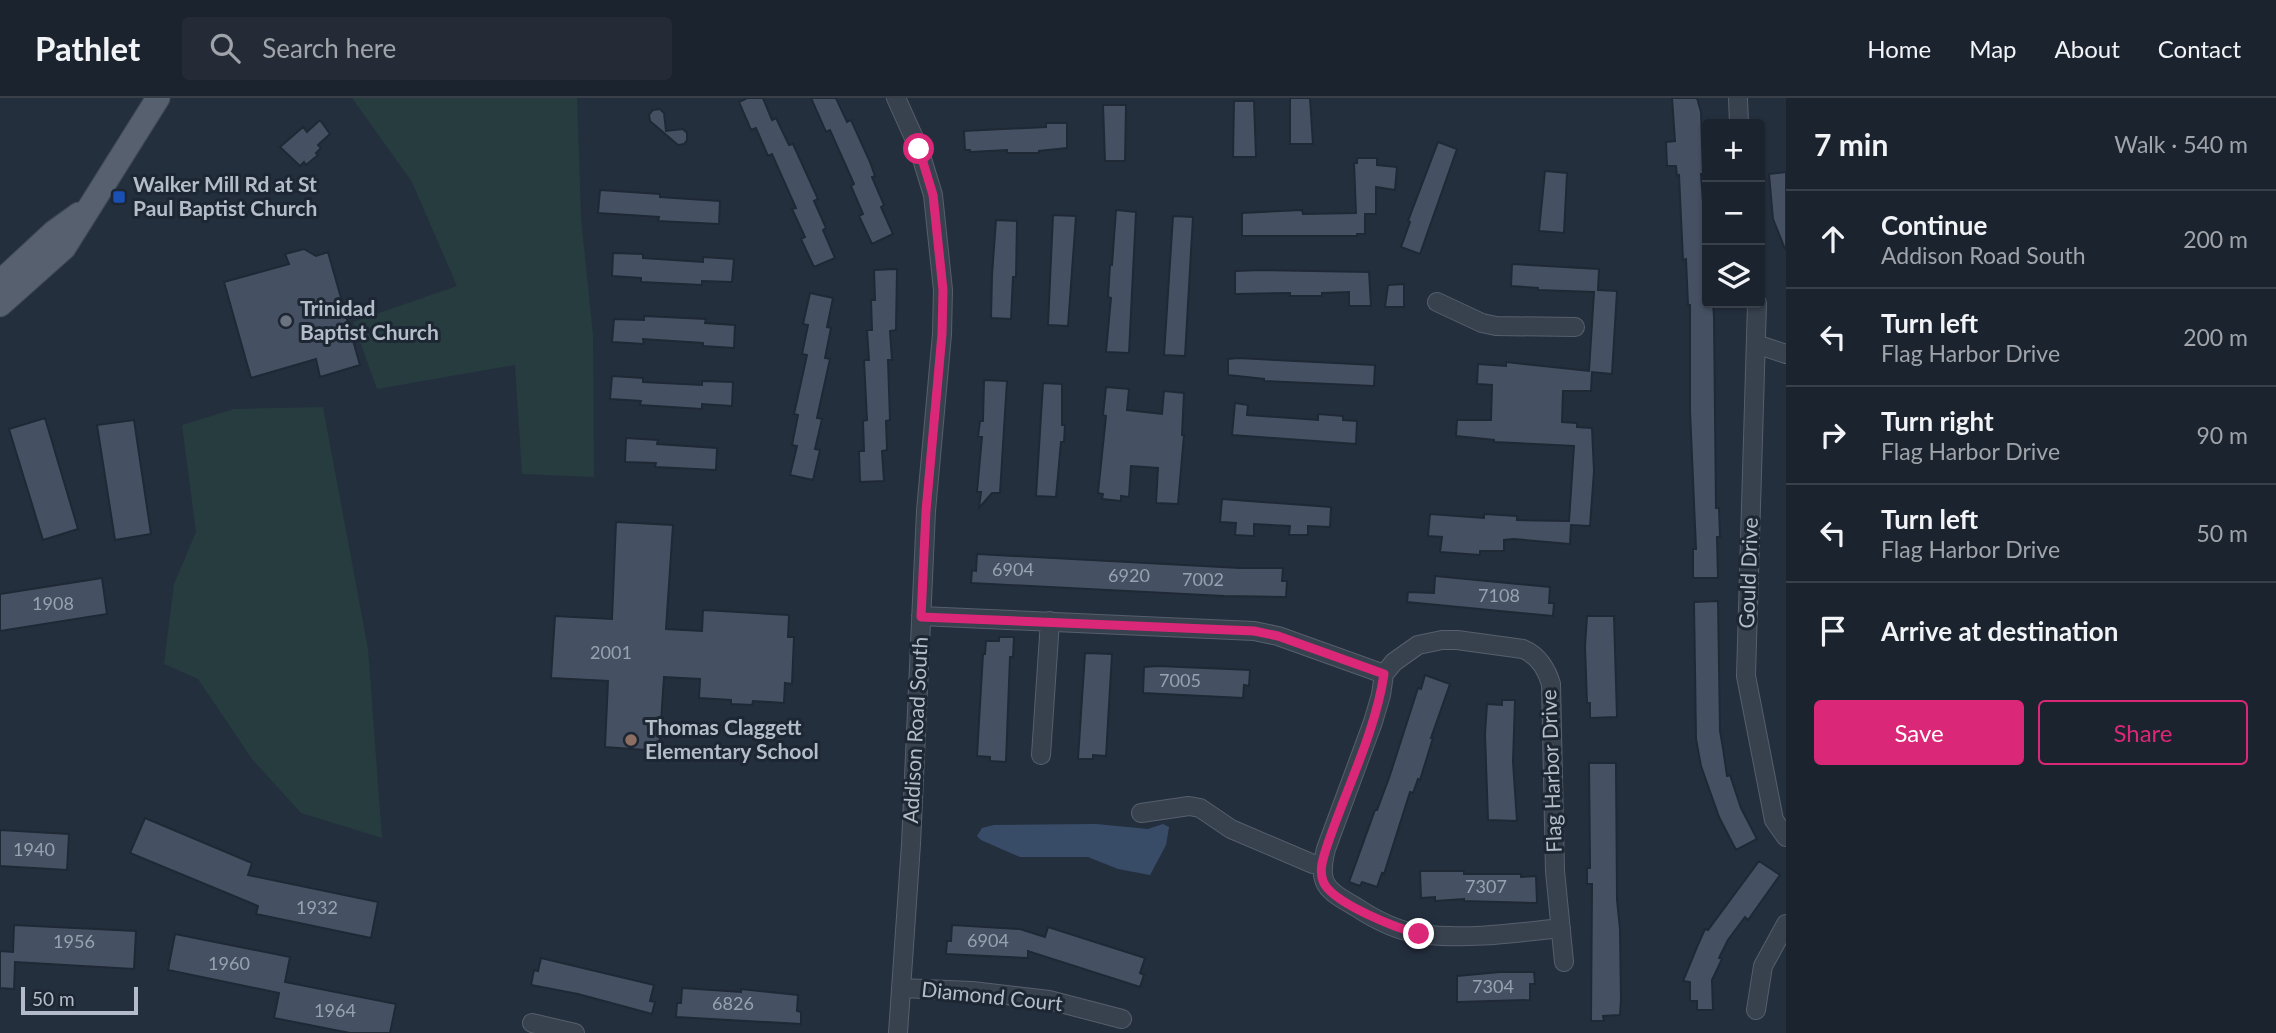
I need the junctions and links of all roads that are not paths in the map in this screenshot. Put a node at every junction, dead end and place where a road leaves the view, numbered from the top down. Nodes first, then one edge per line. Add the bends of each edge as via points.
1 (158, 98) edge
2 (896, 98) edge
3 (1738, 98) edge
4 (1738, 119) edge
5 (88, 208) junction
6 (0, 282) edge
7 (1437, 302) dead end
8 (0, 305) edge
9 (1757, 308) edge
10 (1575, 327) dead end
11 (1756, 344) junction
12 (1786, 354) edge
13 (921, 617) junction
14 (1050, 621) junction
15 (1384, 674) junction
16 (1041, 755) dead end
17 (1141, 813) dead end
18 (1786, 837) edge
19 (1322, 865) junction
20 (1786, 924) edge
21 (1561, 928) junction
22 (1564, 962) dead end
23 (901, 988) junction
24 (1756, 1010) dead end
25 (1122, 1019) dead end
26 (531, 1023) dead end
27 (575, 1033) edge
28 (898, 1033) edge

1 - 5 main road
2 - 13 street, Addison Road South via 933,195 943,290
3 - 4 street
5 - 6 main road via 54,232
5 - 8 main road via 64,248
7 - 10 street via 1496,326
9 - 11 street, Gould Drive
11 - 12 street
11 - 18 street, Gould Drive via 1746,676 1774,820
13 - 14 street
13 - 23 street, Addison Road South
14 - 15 street via 1254,631
14 - 16 street
15 - 19 street via 1373,722
15 - 21 street, Flag Harbor Drive via 1418,645 1457,640 1528,651 1545,668 1551,684 1555,871
17 - 19 street via 1200,808 1231,830
19 - 21 street via 1324,884 1336,896 1366,914 1419,934 1479,935
20 - 24 street via 1763,966
21 - 22 street, Flag Harbor Drive
23 - 25 street, Diamond Court via 1049,1000
23 - 28 street, Addison Road South
26 - 27 street

